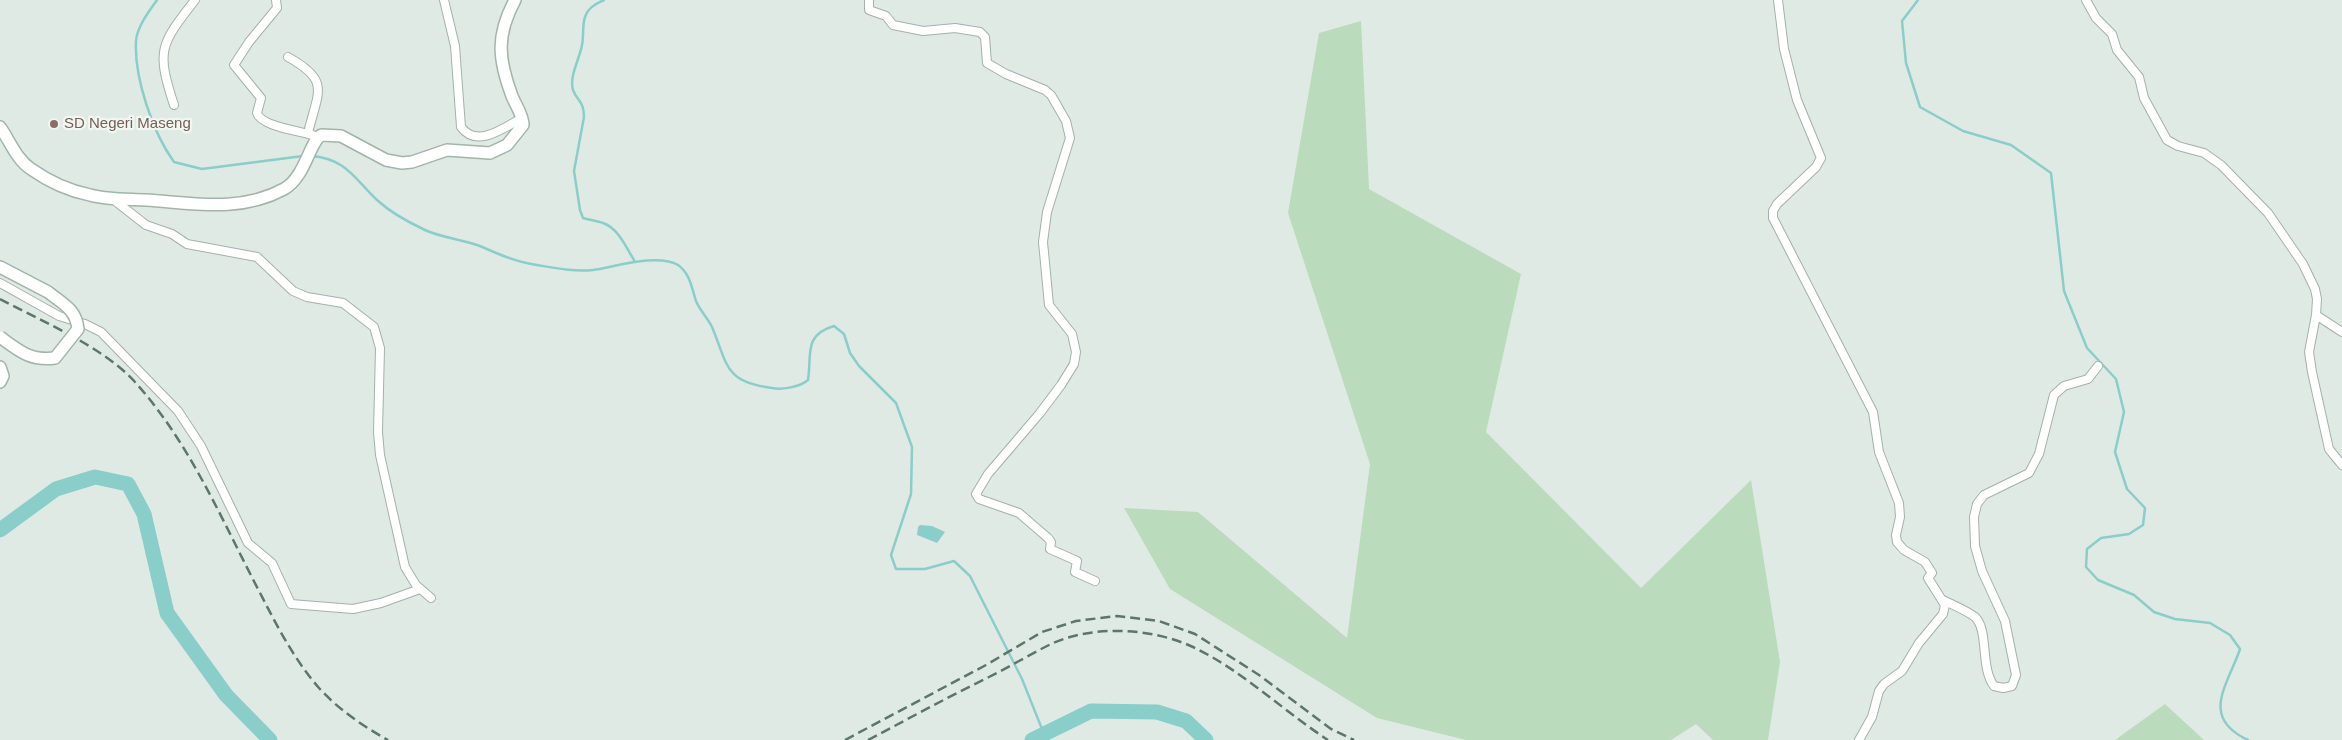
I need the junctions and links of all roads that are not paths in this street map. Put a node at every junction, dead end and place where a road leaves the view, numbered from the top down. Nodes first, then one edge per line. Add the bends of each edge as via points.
1 (195, 0) edge
2 (276, 0) edge
3 (444, 0) edge
4 (515, 0) edge
5 (869, 0) edge
6 (1778, 0) edge
7 (2086, 0) edge
8 (288, 57) dead end
9 (174, 105) dead end
10 (522, 118) junction
11 (0, 127) edge
12 (313, 135) junction
13 (112, 198) junction
14 (0, 267) edge
15 (0, 283) edge
16 (2316, 315) junction
17 (2342, 332) edge
18 (0, 337) edge
19 (2098, 366) dead end
20 (0, 367) edge
21 (0, 382) edge
22 (2342, 464) edge
23 (1095, 581) dead end
24 (420, 589) junction
25 (431, 598) dead end
26 (1943, 600) junction
27 (1859, 740) edge

1 - 9 street via 172,31 164,48 163,69
2 - 12 street via 277,8 234,65 261,98 257,113 260,119
3 - 10 street via 455,46 464,132 490,136
4 - 10 street via 502,30 501,54 511,94
5 - 23 street via 869,10 886,16 893,25 919,30 950,28 980,32 985,37 987,63 1045,90 1066,121 1070,138 1047,212 1043,242 1049,305 1072,334 1076,358 1061,385 988,474 976,494 979,499 1023,516 1048,538 1050,549 1077,561 1075,572
6 - 26 street via 1784,48 1794,88 1820,158 1814,170 1777,204 1773,218 1873,412 1878,452 1899,503 1897,542 1925,562 1932,573 1928,578
7 - 16 street via 2096,18 2112,34 2117,50 2139,77 2144,98 2167,140 2209,156 2268,213 2309,276 2315,289
8 - 12 street via 306,67 317,80
10 - 12 street via 523,125 511,141 490,153 447,150 408,162 386,160 340,136
11 - 13 street via 20,159 32,170 72,190
12 - 13 street via 312,150 299,176 290,185 266,197 242,204 205,205
13 - 24 street via 146,226 172,234 187,244 260,258 293,291 307,297 343,303 374,327 380,348 380,456 405,566
14 - 18 street, bridge via 48,292 68,307 77,318 78,330 55,358 41,360 24,354
15 - 24 street via 59,316 101,332 178,412 201,446 248,543 272,563 291,604 353,609
16 - 17 street
16 - 22 street via 2309,358 2329,448
19 - 26 street via 2088,379 2064,386 2054,395 2040,454 2029,473 1984,494 1977,504 1975,546 1982,571 2005,621 2016,675 2012,686 1994,686 1985,659 1979,622
20 - 21 street via 3,376
24 - 25 street
26 - 27 street via 1945,608 1940,619 1919,643 1902,671 1880,688 1871,720

